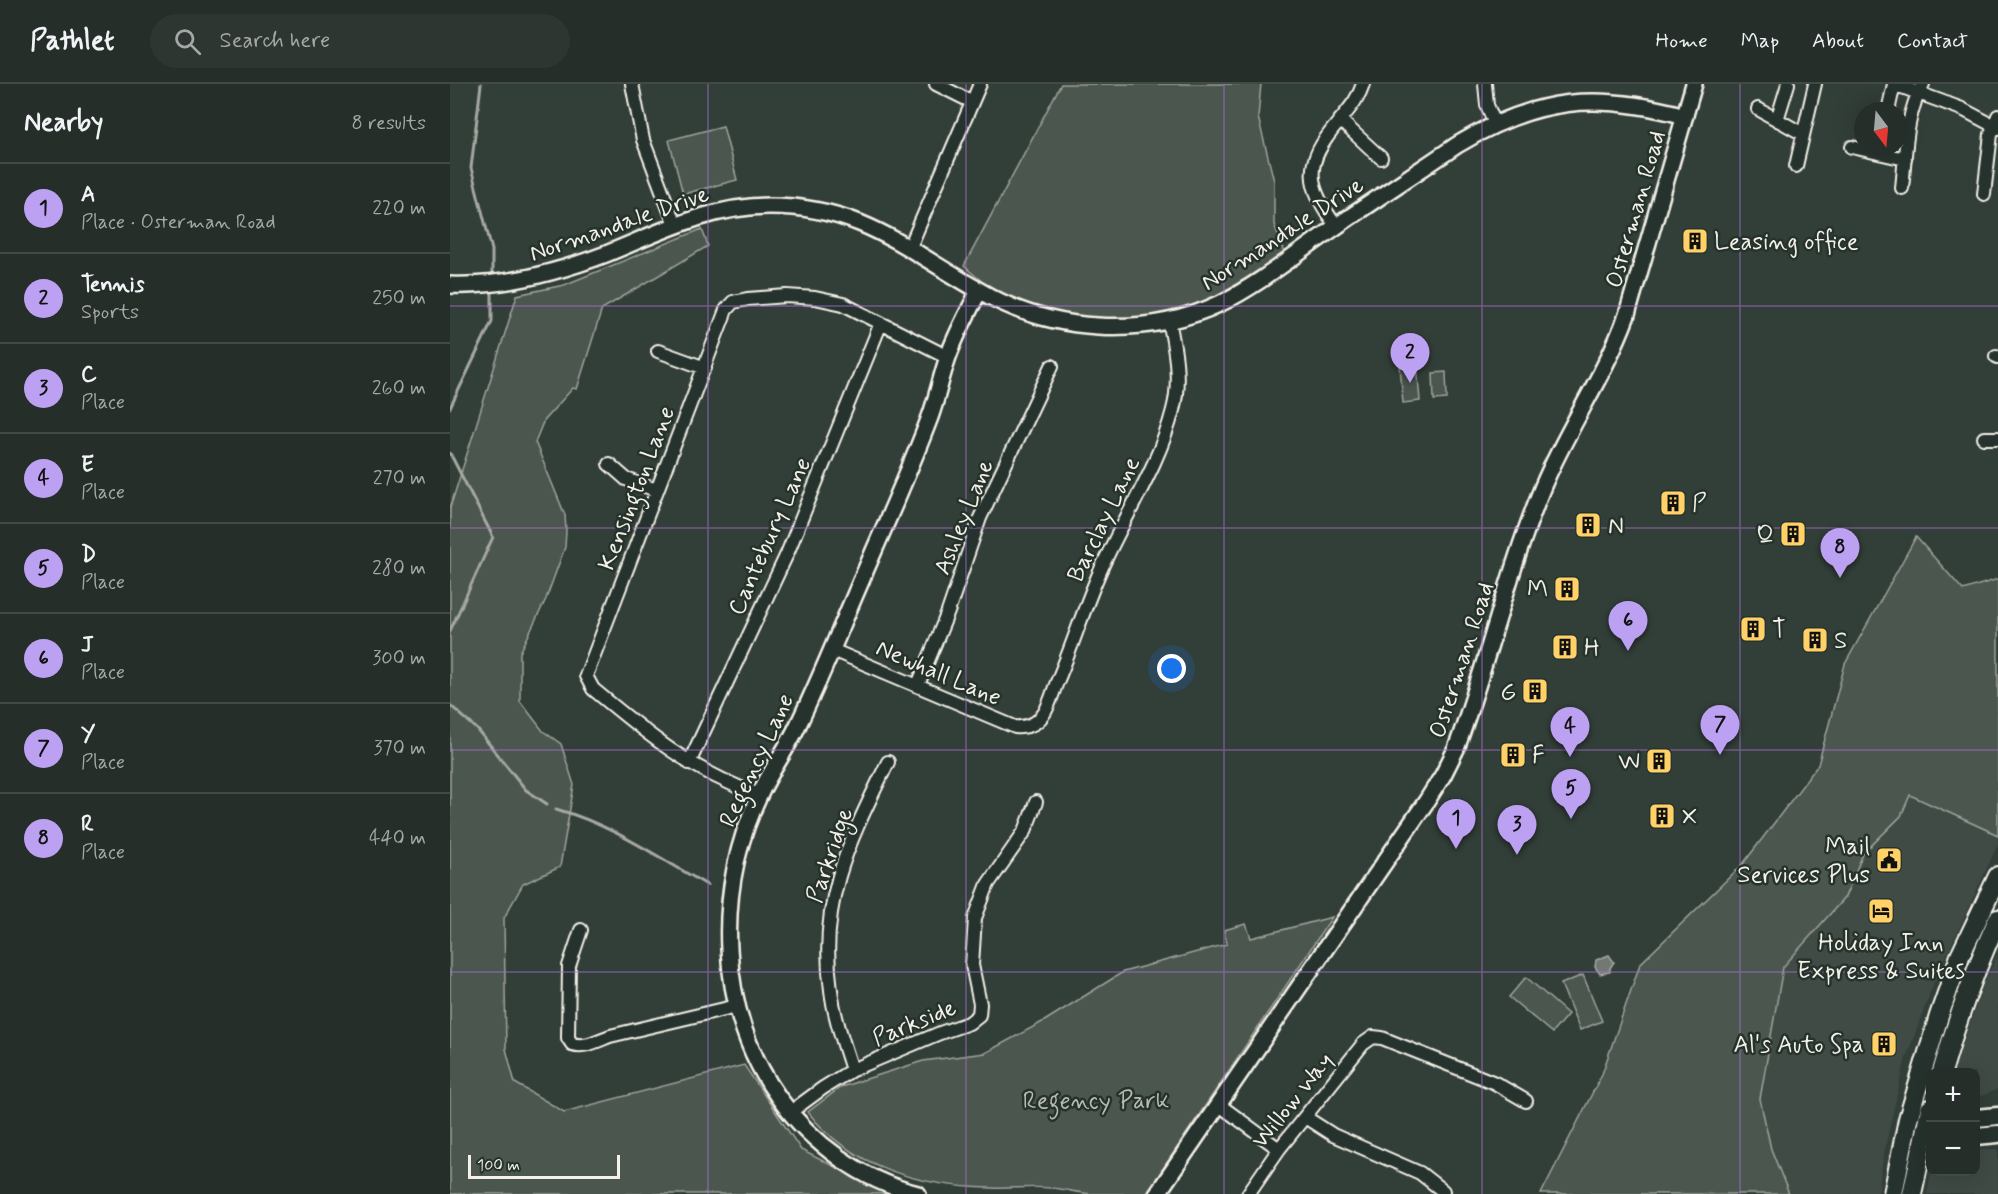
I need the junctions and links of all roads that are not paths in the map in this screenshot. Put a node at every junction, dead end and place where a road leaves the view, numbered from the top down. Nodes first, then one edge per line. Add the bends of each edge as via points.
1 (633, 84) edge
2 (936, 84) edge
3 (980, 84) edge
4 (1363, 84) edge
5 (1485, 84) edge
6 (1694, 84) edge
7 (1788, 84) edge
8 (1815, 84) edge
9 (1898, 85) edge
10 (1921, 88) edge
11 (972, 102) junction
12 (1891, 102) edge
13 (1758, 109) dead end
14 (1685, 116) junction
15 (1340, 120) junction
16 (1777, 120) junction
17 (1996, 123) edge
18 (1495, 124) junction
19 (1803, 134) junction
20 (1896, 156) edge
21 (1380, 159) dead end
22 (1905, 159) junction
23 (1796, 166) dead end
24 (1902, 188) dead end
25 (1984, 194) dead end
26 (675, 225) junction
27 (1336, 226) junction
28 (910, 248) junction
29 (450, 285) edge
30 (979, 291) junction
31 (1169, 320) junction
32 (881, 323) junction
33 (658, 351) dead end
34 (948, 357) junction
35 (1052, 366) dead end
36 (705, 368) junction
37 (1984, 438) dead end
38 (1998, 438) edge
39 (609, 464) dead end
40 (656, 490) junction
41 (832, 650) junction
42 (918, 685) junction
43 (1031, 726) joint
44 (888, 762) dead end
45 (689, 763) junction
46 (759, 795) junction
47 (1036, 802) dead end
48 (1998, 876) edge
49 (1998, 919) edge
50 (581, 930) dead end
51 (736, 1006) junction
52 (1942, 1068) edge
53 (852, 1070) junction
54 (1526, 1101) dead end
55 (1218, 1104) junction
56 (789, 1113) junction
57 (1998, 1116) edge
58 (1305, 1117) junction
59 (1980, 1118) edge
60 (1908, 1119) junction
61 (1926, 1120) edge
62 (1929, 1122) edge
63 (1998, 1134) edge
64 (1980, 1136) edge
65 (1279, 1149) junction
66 (1443, 1191) dead end
67 (918, 1194) edge
68 (1157, 1194) edge
69 (1248, 1194) edge
70 (1893, 1194) edge
71 (1912, 1194) edge

1 - 26 street via 643,140
2 - 11 street
3 - 11 street
4 - 15 street
5 - 18 street via 1487,105
6 - 14 street, Osterman Road
7 - 16 street
8 - 19 street
9 - 10 street
9 - 12 street
10 - 17 street
10 - 22 street via 1909,119
11 - 28 street
13 - 16 street
14 - 18 street, Normandale Drive via 1640,105 1590,100 1544,107
14 - 55 street, Osterman Road via 1617,343 1542,488 1456,749 1419,812
15 - 21 street
15 - 27 street via 1323,141 1313,171 1316,194
16 - 19 street
17 - 25 street
18 - 27 street, Normandale Drive
19 - 23 street
20 - 22 street
22 - 24 street
26 - 28 street, Normandale Drive via 734,209 798,208 846,218
26 - 29 street, Normandale Drive via 556,272 521,280
27 - 31 street, Normandale Drive via 1238,293 1208,308
28 - 30 street, Normandale Drive
30 - 31 street, Normandale Drive via 1022,312 1077,324 1126,326
30 - 34 street, Regency Lane
31 - 43 street, Barclay Lane via 1178,388 1167,432 1100,570 1046,711
32 - 34 street
32 - 36 street, Kensington Lane via 843,304 815,298 786,296 733,302 726,310
32 - 45 street, Cantebury Lane via 787,555
33 - 36 street
34 - 41 street, Regency Lane via 931,416
35 - 42 street, Ashley Lane via 980,518
36 - 40 street, Kensington Lane
37 - 38 street
39 - 40 street via 626,479
40 - 45 street, Kensington Lane via 586,672 593,689
41 - 42 street, Newhall Lane
41 - 46 street, Regency Lane via 798,726
42 - 43 street, Newhall Lane via 1015,727
44 - 53 street, Parkridge via 851,839 830,910 831,990
45 - 46 street
46 - 51 street, Regency Lane via 739,851 730,896 730,969
47 - 53 street, Parkside via 1025,831 988,884 975,918 972,965 979,1015 969,1023
48 - 60 main road via 1960,956
49 - 52 main road
50 - 51 street via 569,966 568,1038 572,1044 592,1044 610,1036
51 - 56 street, Regency Lane via 754,1059
53 - 56 street, Parkside
54 - 58 street, Willow Way via 1495,1083 1373,1037 1363,1044
55 - 65 street
55 - 68 street, Osterman Road
56 - 67 street, Regency Lane via 851,1166
57 - 59 main road
58 - 65 street, Willow Way
58 - 66 street via 1333,1135 1420,1173
60 - 61 main road
60 - 70 main road
62 - 71 main road
63 - 64 main road
65 - 69 street, Willow Way

